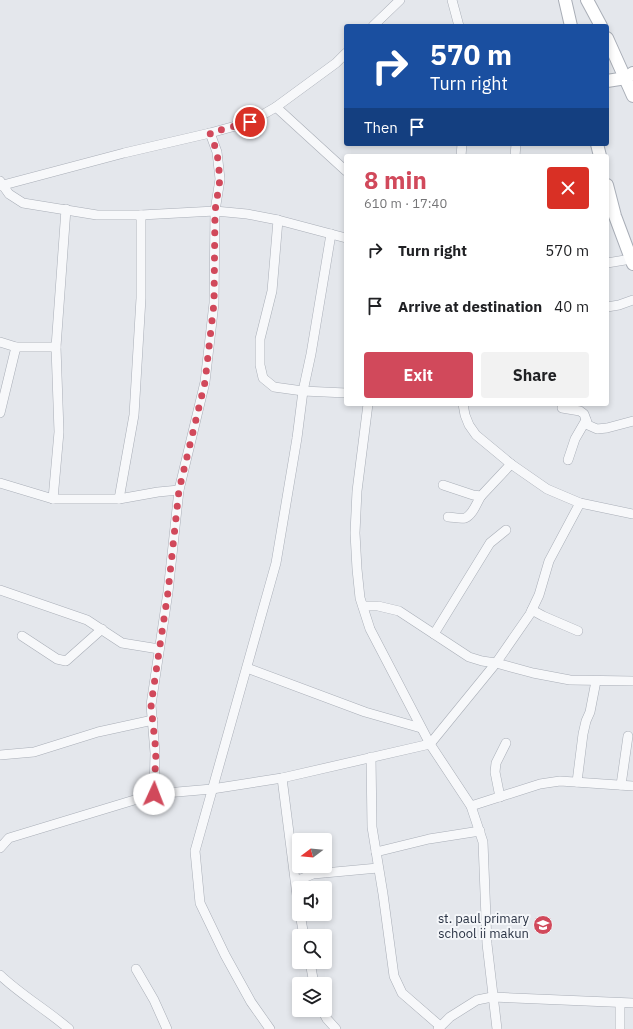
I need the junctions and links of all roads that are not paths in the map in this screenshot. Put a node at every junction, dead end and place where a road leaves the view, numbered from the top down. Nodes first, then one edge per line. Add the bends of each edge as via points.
1 (400, 0) edge
2 (452, 0) edge
3 (565, 0) edge
4 (587, 0) edge
5 (375, 24) edge
6 (458, 24) edge
7 (571, 24) edge
8 (600, 24) edge
9 (609, 41) edge
10 (344, 55) edge
11 (630, 75) edge
12 (609, 80) edge
13 (633, 96) edge
14 (276, 107) junction
15 (210, 133) junction
16 (344, 169) edge
17 (1, 184) edge
18 (609, 193) edge
19 (66, 210) junction
20 (215, 211) junction
21 (141, 215) junction
22 (278, 220) junction
23 (331, 234) junction
24 (344, 237) edge
25 (632, 261) edge
26 (609, 263) edge
27 (633, 300) edge
28 (609, 306) edge
29 (0, 342) edge
30 (16, 346) junction
31 (56, 347) junction
32 (303, 391) junction
33 (344, 393) edge
34 (368, 406) edge
35 (463, 406) edge
36 (562, 408) dead end
37 (0, 413) edge
38 (586, 420) junction
39 (633, 421) edge
40 (568, 460) dead end
41 (511, 464) junction
42 (0, 483) edge
43 (443, 485) dead end
44 (179, 490) junction
45 (481, 496) junction
46 (53, 499) junction
47 (119, 499) junction
48 (580, 503) junction
49 (633, 514) edge
50 (448, 517) dead end
51 (506, 530) dead end
52 (0, 590) edge
53 (363, 606) junction
54 (532, 610) junction
55 (102, 629) junction
56 (578, 631) dead end
57 (434, 634) junction
58 (22, 636) dead end
59 (159, 649) junction
60 (496, 663) junction
61 (247, 668) junction
62 (596, 681) junction
63 (633, 681) edge
64 (152, 720) junction
65 (421, 728) junction
66 (628, 736) dead end
67 (430, 744) junction
68 (506, 744) dead end
69 (0, 754) edge
70 (371, 758) junction
71 (282, 778) junction
72 (577, 782) junction
73 (621, 785) junction
74 (633, 786) edge
75 (212, 789) junction
76 (154, 794) junction
77 (500, 797) junction
78 (471, 806) junction
79 (480, 832) junction
80 (0, 848) edge
81 (376, 852) junction
82 (378, 868) junction
83 (296, 881) joint
84 (136, 969) dead end
85 (0, 975) edge
86 (492, 997) junction
87 (620, 1003) junction
88 (633, 1004) edge
89 (326, 1017) edge
90 (439, 1028) edge
91 (69, 1029) edge
92 (167, 1029) edge
93 (270, 1029) edge
94 (336, 1029) edge
95 (497, 1029) edge
96 (620, 1029) edge

1 - 5 street
2 - 6 street
3 - 7 main road
4 - 8 main road
9 - 11 main road
10 - 14 street
11 - 12 main road
11 - 13 main road
14 - 15 street via 250,122
14 - 16 street
15 - 17 street
15 - 20 street via 217,152 220,179
17 - 19 street via 9,194 23,203
18 - 25 main road
19 - 21 street via 97,216
19 - 31 street
20 - 21 street
20 - 22 street
20 - 44 street via 214,303 205,382
21 - 47 street via 141,298 134,415
22 - 23 street
22 - 32 street via 272,291 260,339 260,365 263,378 274,387
23 - 24 street
23 - 32 street
25 - 26 street
27 - 28 street
29 - 30 street
30 - 31 street
30 - 37 street
31 - 46 street via 59,432
32 - 33 street
32 - 61 street via 298,438 276,563
34 - 53 street via 357,491 355,533 360,598
35 - 41 street via 469,425 476,435
36 - 38 street via 580,411
38 - 39 street via 588,425 597,429
38 - 40 street via 575,439
41 - 45 street
41 - 48 street via 547,489
42 - 46 street
43 - 45 street
44 - 47 street
44 - 59 street
45 - 50 street via 469,515 464,518
46 - 47 street
48 - 49 street
48 - 54 street via 549,561
51 - 57 street via 490,543
52 - 55 street via 88,620
53 - 57 street via 378,606 399,611
53 - 65 street via 370,629
54 - 56 street
54 - 60 street
55 - 58 street via 66,661 57,659
55 - 59 street via 122,643
57 - 60 street via 469,657
59 - 64 street via 151,705
60 - 62 street via 570,680
60 - 67 street
61 - 65 street via 365,712
61 - 75 street
62 - 63 street
62 - 72 street via 583,734
64 - 69 street via 98,732 34,752
64 - 76 street via 156,752
65 - 67 street
66 - 73 street
67 - 70 street
67 - 78 street
68 - 77 street via 496,763 495,772
70 - 71 street
70 - 81 street via 372,827
71 - 75 street
71 - 83 street
72 - 73 street
72 - 77 street via 540,784
73 - 74 street
75 - 76 street
75 - 93 street via 194,851 200,903 247,995
76 - 80 street via 9,838
77 - 78 street
78 - 79 street
79 - 81 street via 429,839
79 - 86 street via 483,842
81 - 82 street
82 - 83 street via 313,874
82 - 90 street via 397,985 402,993
84 - 92 street
85 - 91 street via 12,987
86 - 87 street
86 - 90 street via 477,1000 450,1017
86 - 95 street
87 - 88 street
87 - 96 street
89 - 94 street

